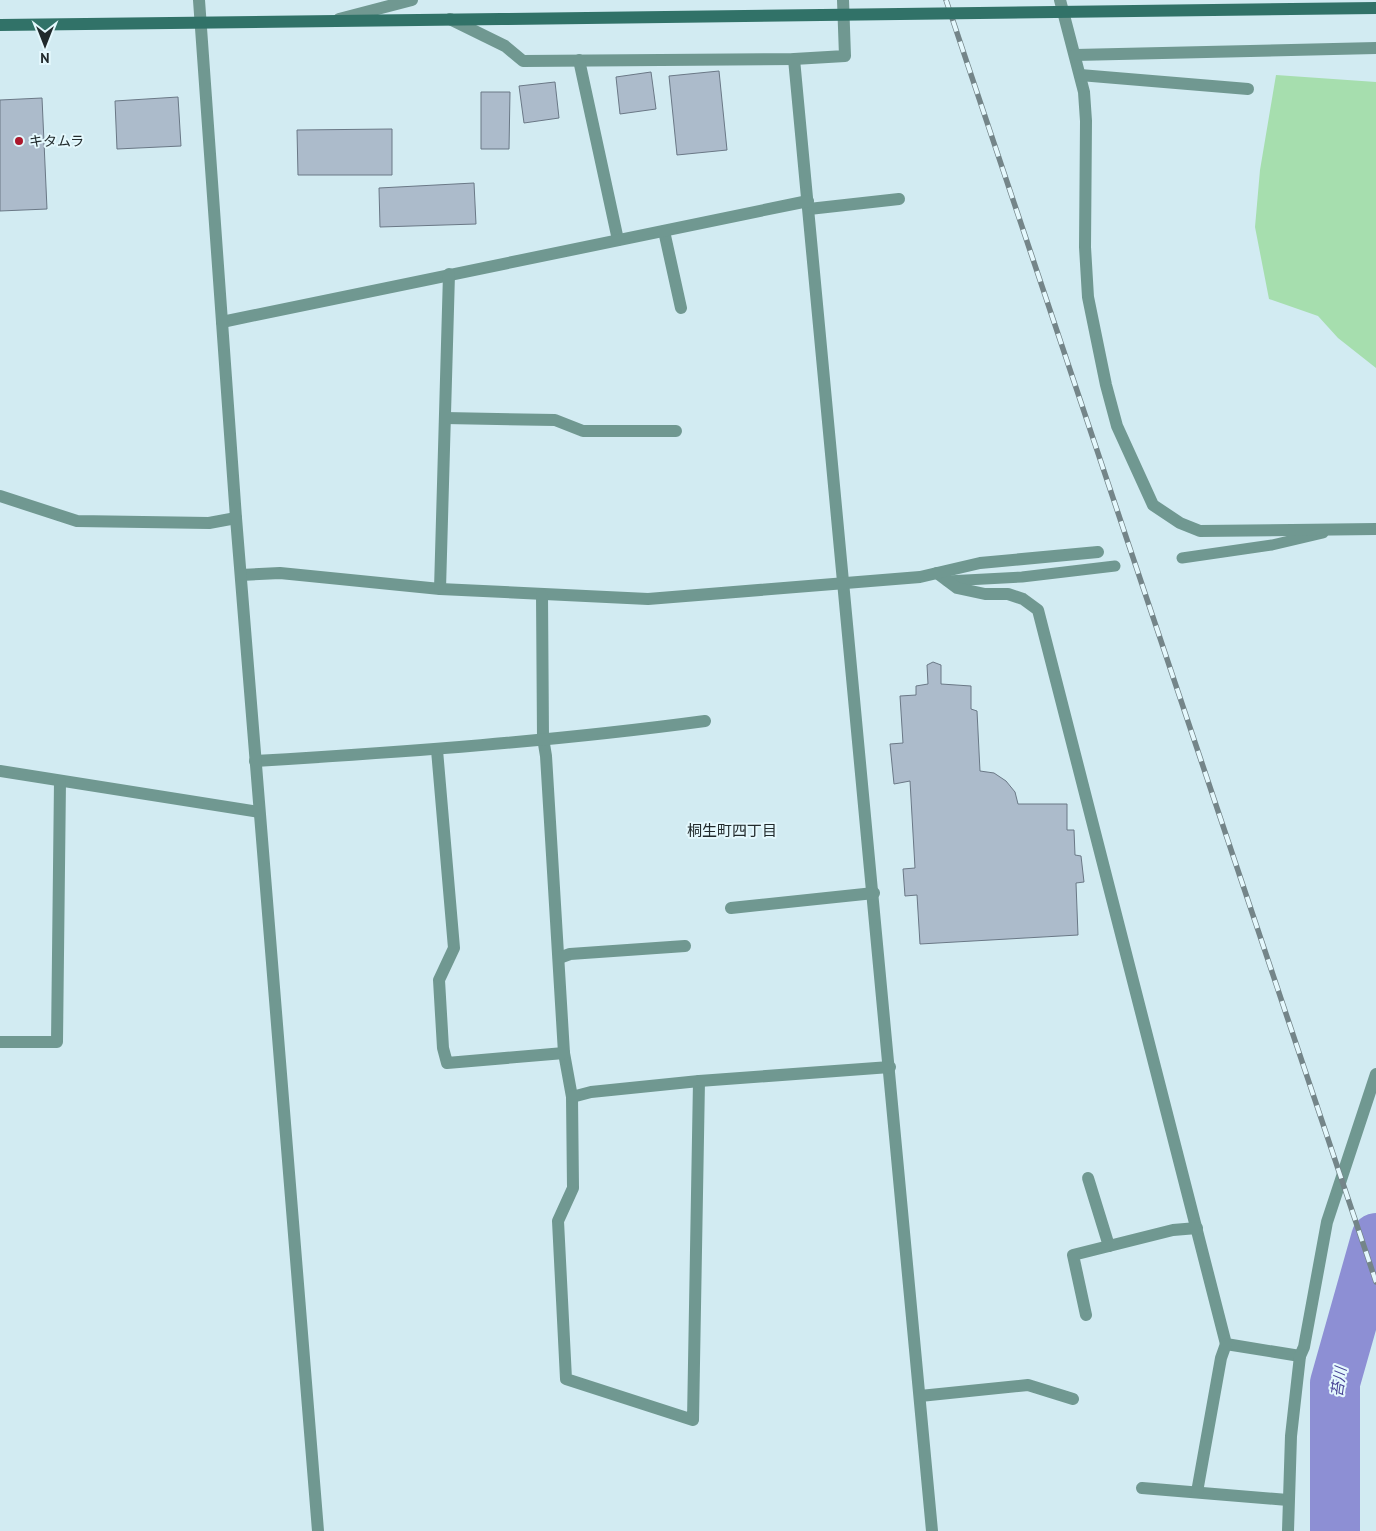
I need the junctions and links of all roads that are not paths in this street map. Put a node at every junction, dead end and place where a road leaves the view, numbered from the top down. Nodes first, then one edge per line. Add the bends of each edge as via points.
1 (199, 0) edge
2 (412, 0) edge
3 (843, 0) edge
4 (1060, 0) edge
5 (1376, 8) edge
6 (450, 19) junction
7 (332, 21) junction
8 (201, 22) junction
9 (0, 25) edge
10 (1376, 48) edge
11 (1075, 55) junction
12 (794, 59) junction
13 (579, 60) junction
14 (1080, 75) junction
15 (1248, 89) dead end
16 (899, 199) dead end
17 (809, 205) junction
18 (664, 231) junction
19 (618, 240) junction
20 (449, 274) junction
21 (681, 308) dead end
22 (222, 322) junction
23 (445, 418) junction
24 (676, 431) dead end
25 (0, 496) edge
26 (236, 518) junction
27 (1376, 529) edge
28 (1334, 530) junction
29 (1098, 552) dead end
30 (1182, 558) dead end
31 (1115, 566) dead end
32 (937, 573) junction
33 (241, 575) junction
34 (947, 581) junction
35 (845, 583) junction
36 (440, 589) junction
37 (542, 595) junction
38 (705, 721) dead end
39 (543, 738) junction
40 (437, 750) junction
41 (255, 761) junction
42 (0, 771) edge
43 (60, 780) junction
44 (259, 812) junction
45 (874, 893) junction
46 (731, 908) dead end
47 (685, 946) dead end
48 (559, 958) junction
49 (0, 1042) edge
50 (564, 1053) junction
51 (890, 1067) junction
52 (1376, 1074) edge
53 (699, 1081) junction
54 (572, 1097) junction
55 (1088, 1178) dead end
56 (1197, 1228) junction
57 (1109, 1246) junction
58 (1086, 1316) dead end
59 (1226, 1344) junction
60 (1300, 1356) junction
61 (920, 1396) junction
62 (1073, 1399) dead end
63 (1142, 1488) dead end
64 (1197, 1492) junction
65 (1288, 1500) junction
66 (318, 1531) edge
67 (932, 1531) edge
68 (1288, 1531) edge

1 - 8 street
2 - 7 street
3 - 12 street via 845,56
4 - 11 street
5 - 6 main road, bridge
6 - 7 main road
6 - 13 street via 505,46 524,61
7 - 8 main road
8 - 9 main road
8 - 22 street
10 - 11 street
11 - 14 street
12 - 13 street
12 - 17 street
13 - 19 street
14 - 15 street
14 - 28 street via 1086,121 1085,247 1095,340 1117,426 1153,505 1180,523 1200,531
16 - 17 street
17 - 18 street
17 - 35 street
18 - 19 street
18 - 21 street
19 - 20 street
20 - 22 street
20 - 23 street
22 - 26 street
23 - 24 street via 554,420 583,431
23 - 36 street
25 - 26 street via 78,522 210,523
26 - 33 street
27 - 28 street
28 - 30 lane via 1272,545
29 - 32 street via 980,563
31 - 34 lane via 1022,577
32 - 34 street
32 - 35 street
33 - 36 street via 280,573
33 - 41 street
34 - 56 street via 956,588 985,594 1008,594 1023,599 1038,610
35 - 37 street via 648,599
35 - 45 street
36 - 37 street
37 - 39 street
38 - 39 street
39 - 40 street
39 - 48 street
40 - 41 street
40 - 50 street via 454,948 439,980 443,1048 447,1063
41 - 44 street
42 - 43 street
43 - 44 street
43 - 49 street via 57,1042
44 - 66 street
45 - 46 street
45 - 51 street
47 - 48 street via 570,954
48 - 50 street
50 - 54 street
51 - 53 street
51 - 61 street
52 - 60 street via 1327,1222
53 - 54 street via 591,1092
53 - 54 street via 693,1420 566,1379 558,1220 573,1188
55 - 57 street
56 - 57 street via 1173,1230
56 - 59 street
57 - 58 street via 1073,1255
59 - 60 street
59 - 64 street
60 - 65 street
61 - 62 street via 1028,1385
61 - 67 street
63 - 64 street
64 - 65 street
65 - 68 street

